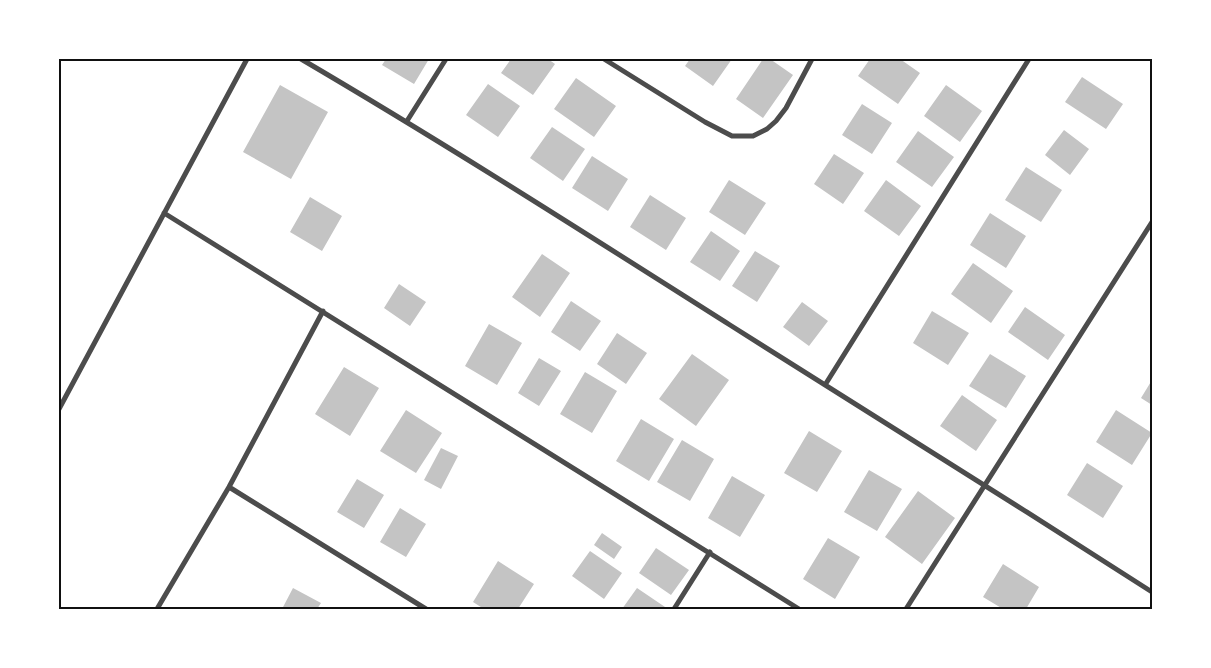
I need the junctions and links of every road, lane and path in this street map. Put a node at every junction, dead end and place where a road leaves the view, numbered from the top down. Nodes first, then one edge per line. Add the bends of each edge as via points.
1 (247, 59) edge
2 (301, 59) edge
3 (446, 59) edge
4 (604, 59) edge
5 (812, 59) edge
6 (1029, 59) edge
7 (406, 121) junction
8 (164, 213) junction
9 (1152, 222) edge
10 (323, 310) junction
11 (824, 385) junction
12 (59, 408) edge
13 (986, 485) junction
14 (228, 487) junction
15 (710, 552) junction
16 (1152, 592) edge
17 (157, 609) edge
18 (426, 609) edge
19 (674, 609) edge
20 (799, 609) edge
21 (906, 609) edge

1 - 8 street
2 - 7 street
3 - 7 street
4 - 5 street via 732,136 753,136 767,129 786,108
6 - 11 street
7 - 11 street
8 - 10 street
8 - 12 street
9 - 13 street
10 - 14 street
10 - 15 street
11 - 13 street
13 - 16 street
13 - 21 street
14 - 17 street
14 - 18 street
15 - 19 street
15 - 20 street

